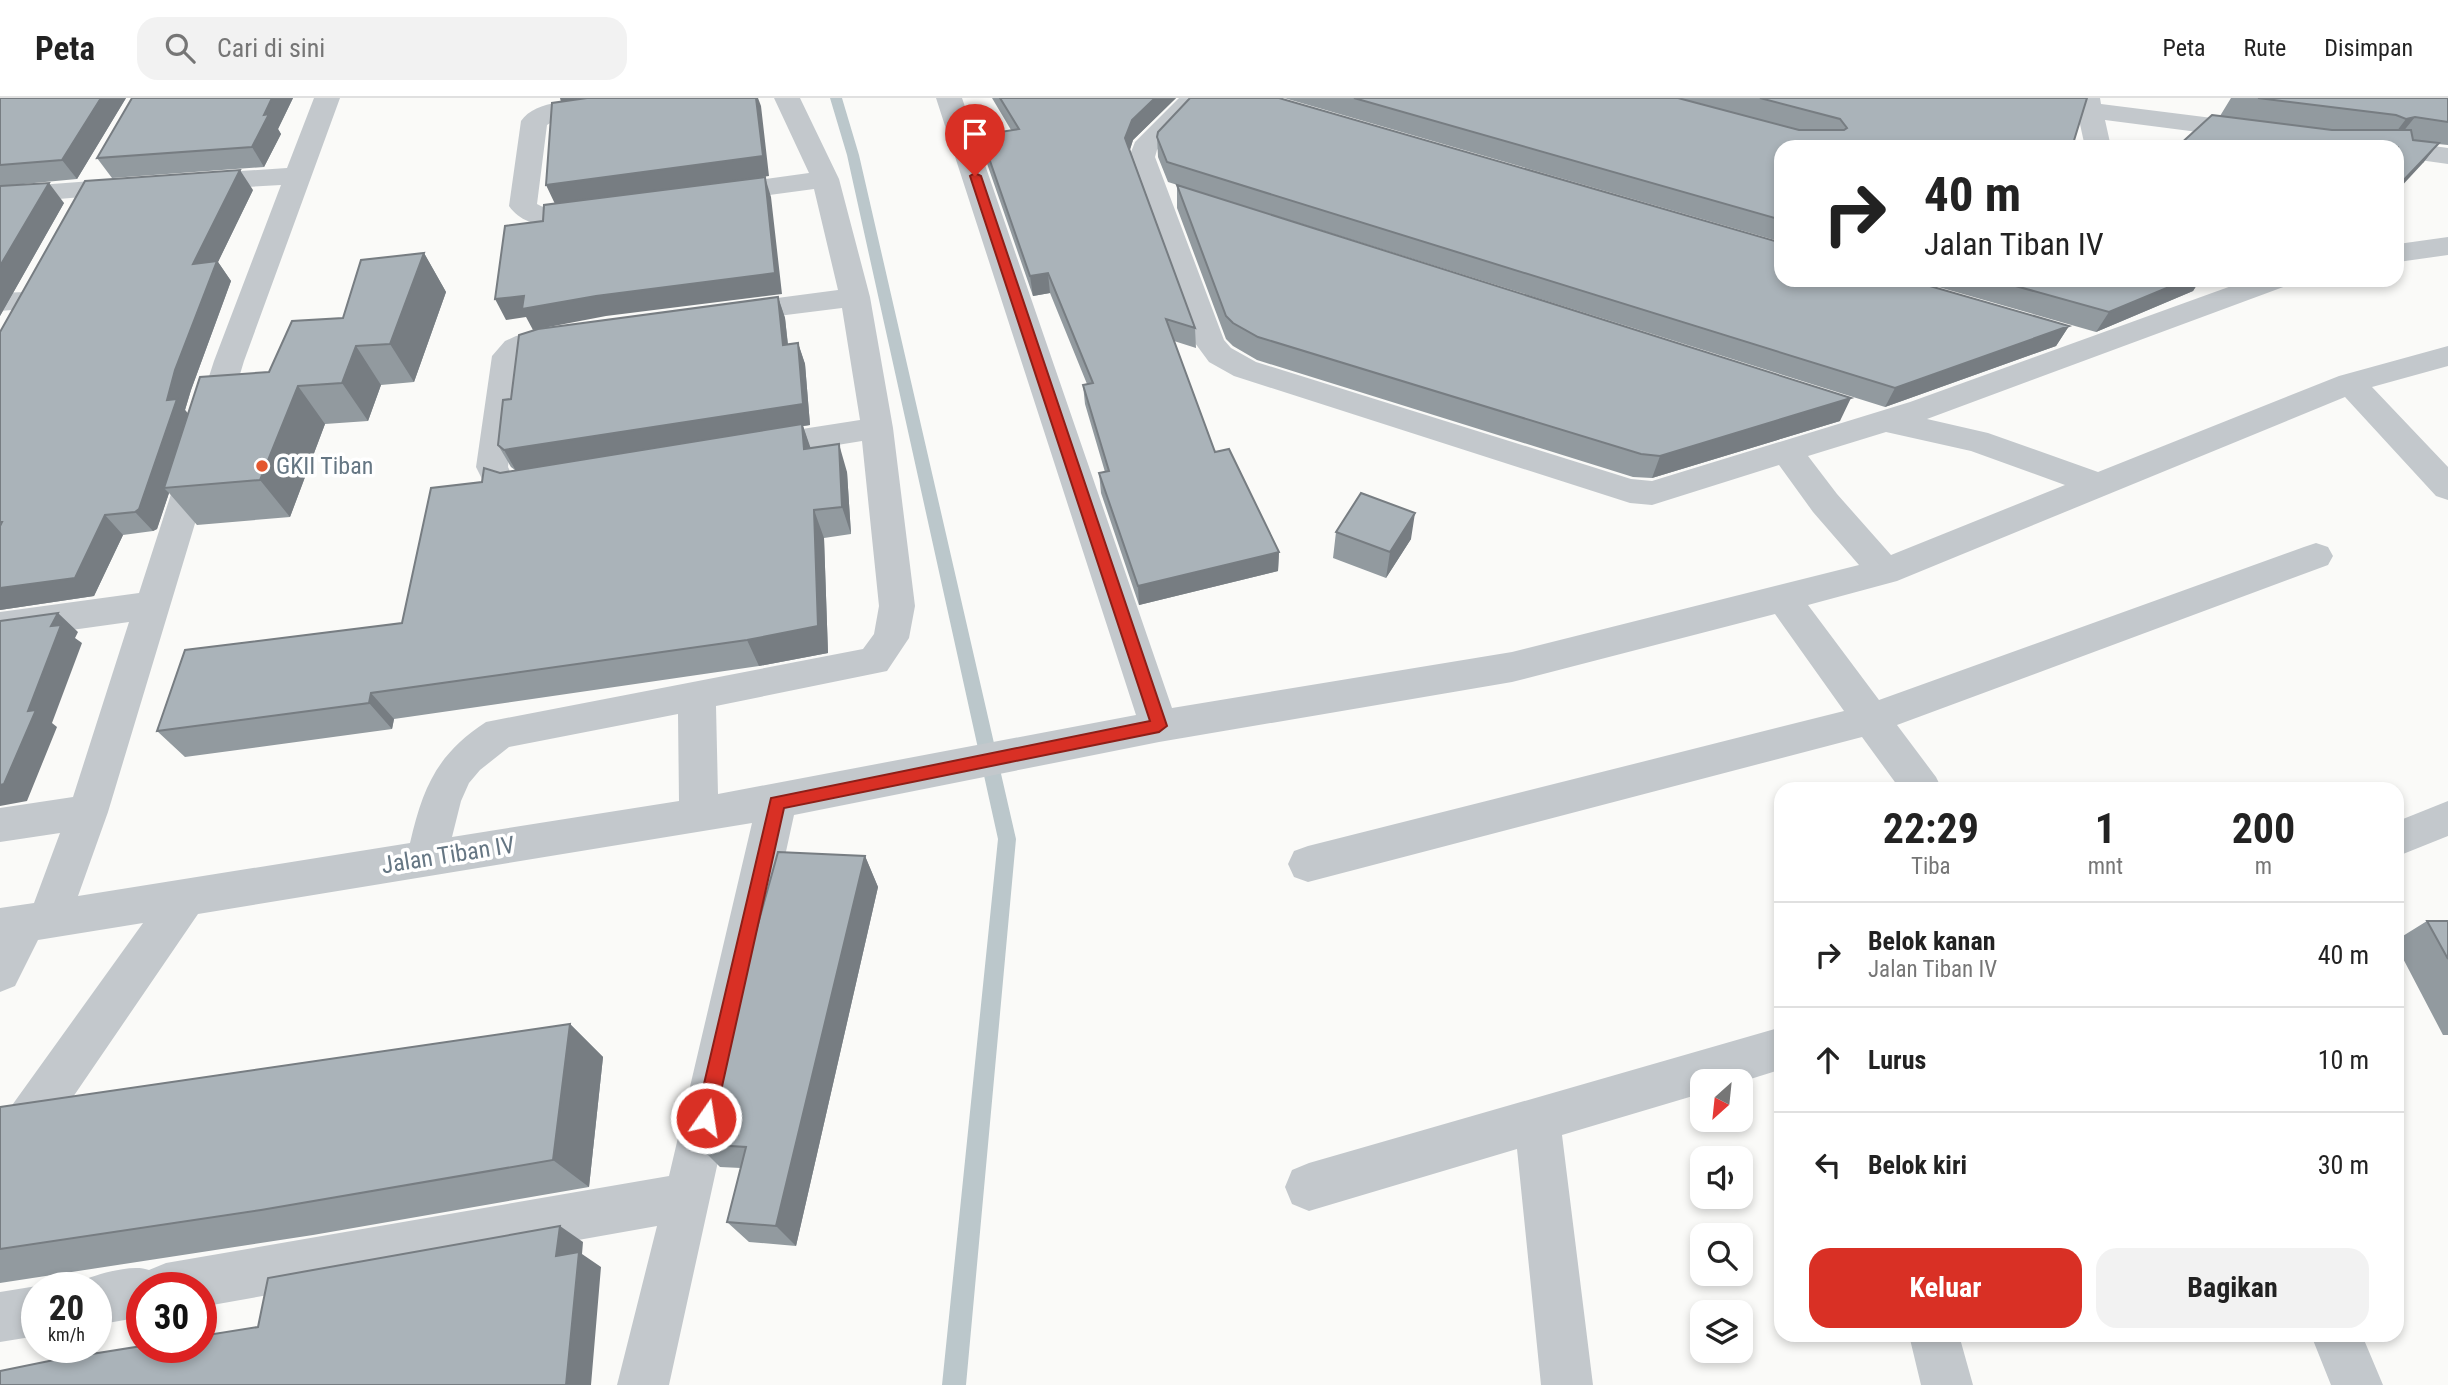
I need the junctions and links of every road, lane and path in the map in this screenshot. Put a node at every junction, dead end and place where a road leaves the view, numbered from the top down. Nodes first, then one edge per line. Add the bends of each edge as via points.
1 (327, 98) edge
2 (659, 98) edge
3 (787, 98) edge
4 (949, 98) edge
5 (1193, 98) edge
6 (2040, 98) edge
7 (2087, 104) edge
8 (2274, 134) edge
9 (2096, 140) edge
10 (2404, 150) edge
11 (2448, 156) edge
12 (296, 176) junction
13 (825, 179) junction
14 (1153, 189) junction
15 (0, 196) edge
16 (687, 198) edge
17 (1193, 202) edge
18 (618, 208) edge
19 (2448, 246) edge
20 (2404, 252) edge
21 (2257, 287) edge
22 (21, 294) edge
23 (855, 297) junction
24 (703, 316) edge
25 (10, 331) edge
26 (593, 331) edge
27 (2056, 334) edge
28 (2095, 345) junction
29 (2448, 355) edge
30 (2350, 383) junction
31 (1842, 408) edge
32 (1881, 420) junction
33 (877, 428) junction
34 (727, 452) edge
35 (1787, 452) junction
36 (566, 477) edge
37 (2099, 485) junction
38 (2448, 488) edge
39 (2316, 556) dead end
40 (1885, 572) junction
41 (1782, 597) junction
42 (154, 605) junction
43 (0, 626) edge
44 (697, 694) junction
45 (1871, 719) junction
46 (1159, 726) junction
47 (1917, 782) edge
48 (777, 803) junction
49 (88, 812) junction
50 (699, 815) junction
51 (2448, 818) edge
52 (0, 825) edge
53 (2404, 836) edge
54 (426, 858) junction
55 (1308, 864) dead end
56 (184, 899) junction
57 (25, 922) edge
58 (0, 972) edge
59 (1774, 1050) edge
60 (1537, 1119) junction
61 (0, 1162) edge
62 (1309, 1187) dead end
63 (688, 1197) junction
64 (217, 1279) edge
65 (21, 1314) edge
66 (0, 1317) edge
67 (1936, 1342) edge
68 (2339, 1342) edge
69 (642, 1385) edge
70 (1567, 1385) edge
71 (1947, 1385) edge
72 (2357, 1385) edge

1 - 12 street
2 - 18 street via 548,113 534,121 523,206 527,211 545,216
3 - 13 street
4 - 46 street
5 - 14 street via 1143,148
6 - 7 street
7 - 8 street
7 - 9 street
10 - 11 street
12 - 15 street
12 - 42 street via 229,361
13 - 16 street
13 - 23 street
14 - 17 street
14 - 35 street via 1210,343 1220,355 1245,369 1630,491 1652,493
19 - 20 street
21 - 28 street
22 - 25 street
23 - 24 street
23 - 33 street
26 - 36 street via 527,343 504,363 492,467 499,481 516,485
27 - 28 street
28 - 32 street via 1921,410
29 - 30 street, Jalan Tiban IV
30 - 37 street, Jalan Tiban IV
30 - 38 street
31 - 32 street
32 - 35 street
32 - 37 street via 1977,441
33 - 34 street
33 - 44 street via 897,606 891,638 882,653 874,661
35 - 40 street
37 - 40 street, Jalan Tiban IV
39 - 45 street
40 - 41 street, Jalan Tiban IV
41 - 45 street
41 - 46 street, Jalan Tiban IV via 1512,667
42 - 43 street
42 - 49 street
44 - 50 street
44 - 54 street via 500,733 474,748 442,793
45 - 47 street
45 - 55 street
46 - 48 street, Jalan Tiban IV
48 - 50 street, Jalan Tiban IV
48 - 63 street
49 - 52 street
49 - 57 street
50 - 54 street, Jalan Tiban IV
51 - 53 street
54 - 56 street, Jalan Tiban IV
56 - 57 street, Jalan Tiban IV
56 - 61 street
57 - 58 street
59 - 60 street
60 - 62 street
60 - 70 street
63 - 64 street
63 - 69 street
65 - 66 street
67 - 71 street
68 - 72 street

